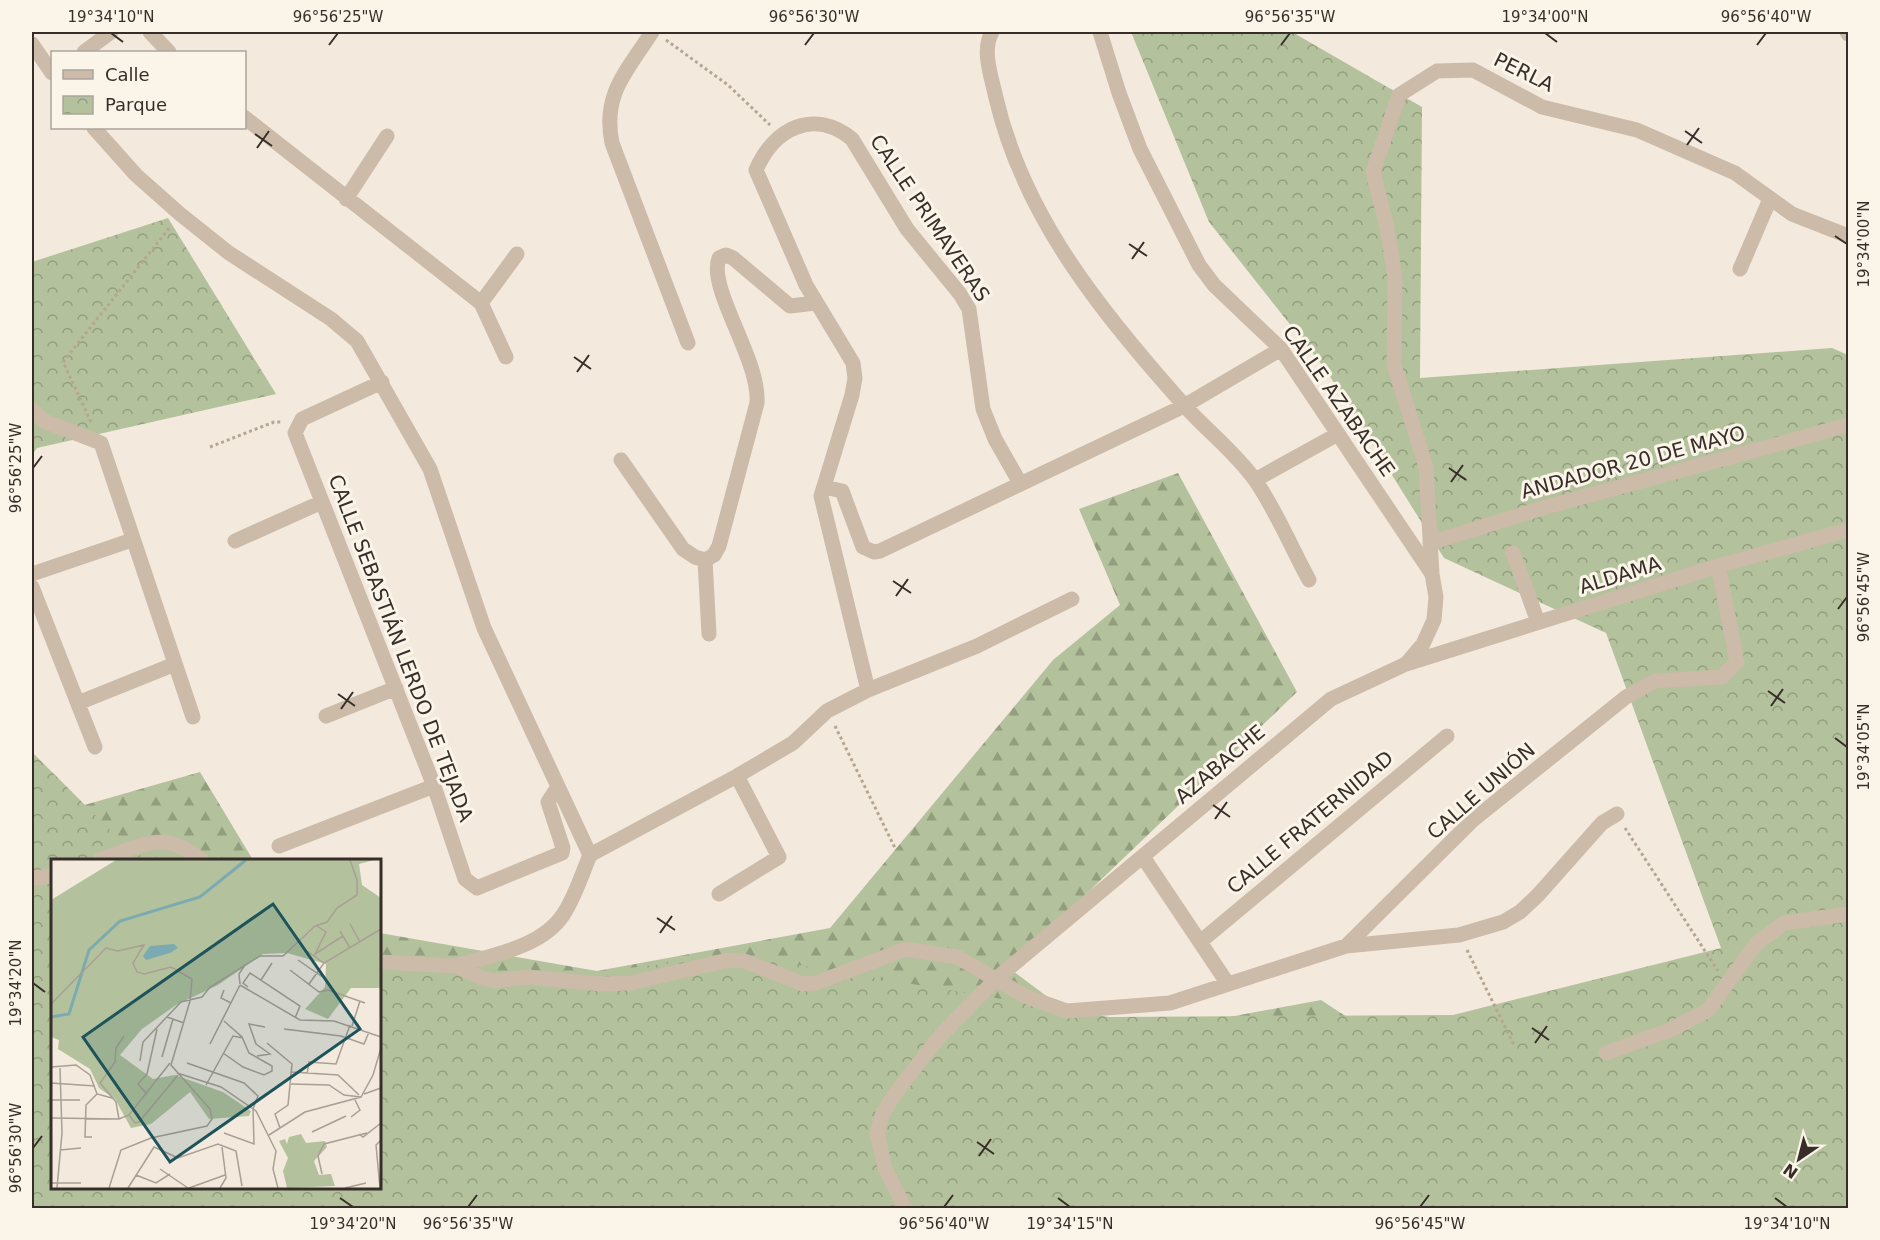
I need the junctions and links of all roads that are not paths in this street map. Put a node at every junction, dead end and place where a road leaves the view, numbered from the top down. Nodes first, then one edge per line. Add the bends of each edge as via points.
1 (111, 32) edge
2 (150, 32) edge
3 (992, 32) edge
4 (1100, 32) edge
5 (658, 35) edge
6 (32, 44) edge
7 (85, 51) edge
8 (168, 51) edge
9 (36, 61) edge
10 (51, 72) edge
11 (246, 119) edge
12 (95, 129) edge
13 (387, 136) dead end
14 (346, 199) junction
15 (1770, 199) junction
16 (1848, 236) edge
17 (517, 254) dead end
18 (1740, 269) dead end
19 (481, 303) junction
20 (815, 303) junction
21 (688, 343) dead end
22 (1281, 349) junction
23 (506, 357) dead end
24 (382, 382) junction
25 (1184, 406) junction
26 (32, 410) edge
27 (1848, 425) edge
28 (1338, 434) junction
29 (621, 460) dead end
30 (1255, 480) junction
31 (1020, 483) junction
32 (824, 487) junction
33 (322, 502) junction
34 (1848, 530) edge
35 (132, 540) junction
36 (235, 541) dead end
37 (1430, 543) junction
38 (1513, 553) dead end
39 (705, 560) junction
40 (1718, 566) junction
41 (32, 574) edge
42 (1431, 574) junction
43 (1309, 580) dead end
44 (32, 587) edge
45 (1072, 599) dead end
46 (1538, 622) junction
47 (709, 634) dead end
48 (175, 664) junction
49 (1406, 664) junction
50 (396, 688) junction
51 (868, 690) junction
52 (78, 703) junction
53 (326, 716) dead end
54 (193, 717) dead end
55 (1447, 736) dead end
56 (95, 747) dead end
57 (737, 776) junction
58 (434, 786) junction
59 (557, 788) junction
60 (1617, 814) road end
61 (279, 846) dead end
62 (590, 855) junction
63 (1143, 857) junction
64 (106, 859) edge
65 (198, 859) edge
66 (51, 876) edge
67 (32, 878) edge
68 (719, 894) dead end
69 (1848, 914) edge
70 (1200, 942) junction
71 (1346, 946) junction
72 (381, 963) edge
73 (456, 966) junction
74 (997, 978) junction
75 (1228, 984) junction
76 (1606, 1053) dead end
77 (905, 1209) edge

1 - 7 street
2 - 8 street
3 - 25 street via 987,57 1002,124 1023,182 1046,227 1111,321
4 - 22 street, CALLE AZABACHE via 1140,149 1199,265 1214,285
5 - 21 street via 618,85 609,106 608,124
6 - 9 street
9 - 10 street
11 - 14 street
12 - 24 street via 136,175 180,214 229,253 345,329
13 - 14 street
14 - 19 street
15 - 16 street, PERLA via 1792,214
15 - 18 street
15 - 37 street, PERLA via 1735,173 1637,130 1542,107 1473,70 1437,70 1399,95 1373,172 1395,277 1394,365 1426,467
17 - 19 street
19 - 23 street
20 - 31 street, CALLE PRIMAVERAS via 756,170 763,153 780,134 802,125 826,124 852,139 907,229 969,309 983,409
20 - 32 street via 844,345 855,378
20 - 39 street via 790,306 734,258 719,258 716,276 758,386 757,403 719,546
22 - 25 street
22 - 28 street, CALLE AZABACHE
24 - 33 street, CALLE SEBASTIÁN LERDO DE TEJADA via 302,419 297,426 295,433
24 - 59 street via 430,469 484,628
25 - 30 street
25 - 31 street
26 - 35 street via 44,421 101,443
27 - 37 street, ANDADOR 20 DE MAYO via 1546,507
28 - 30 street
28 - 42 street, CALLE AZABACHE
29 - 39 street via 683,549
30 - 43 street
31 - 32 street via 874,552 863,547 842,491
32 - 51 street via 821,496
33 - 36 street
33 - 50 street, CALLE SEBASTIÁN LERDO DE TEJADA
34 - 40 street, ALDAMA
35 - 41 street
35 - 48 street
37 - 42 street, PERLA
38 - 46 street
39 - 47 street
40 - 46 street, ALDAMA
40 - 71 street, CALLE UNIÓN via 1737,661 1731,670 1722,677 1654,681 1626,697 1473,820
42 - 49 street, AZABACHE via 1436,597 1434,620 1423,644
44 - 52 street
45 - 51 street via 977,646
46 - 49 street, ALDAMA
48 - 52 street
48 - 54 street
49 - 63 street, AZABACHE via 1331,699
50 - 53 street
50 - 58 street, CALLE SEBASTIÁN LERDO DE TEJADA
51 - 57 street via 827,711 793,743
52 - 56 street
55 - 70 street, CALLE FRATERNIDAD
57 - 62 street
57 - 68 street via 778,857
58 - 59 street, CALLE SEBASTIÁN LERDO DE TEJADA via 470,885 477,888 562,853 548,802
58 - 61 street
59 - 62 street
60 - 71 street via 1602,823 1520,912 1503,922 1459,935
62 - 73 street via 563,915 549,930 504,952
63 - 70 street
63 - 74 street, AZABACHE
64 - 65 street via 159,841 173,842
66 - 67 street
69 - 76 street via 1784,923 1756,944 1708,1010 1670,1030
70 - 75 street
71 - 75 street
72 - 73 street
73 - 74 street via 495,981 528,977 601,984 631,982 728,960 744,961 803,984 816,983 906,949 957,957
74 - 75 street via 1025,996 1067,1011 1170,1003
74 - 77 street, AZABACHE via 939,1037 883,1113 877,1133 885,1168

